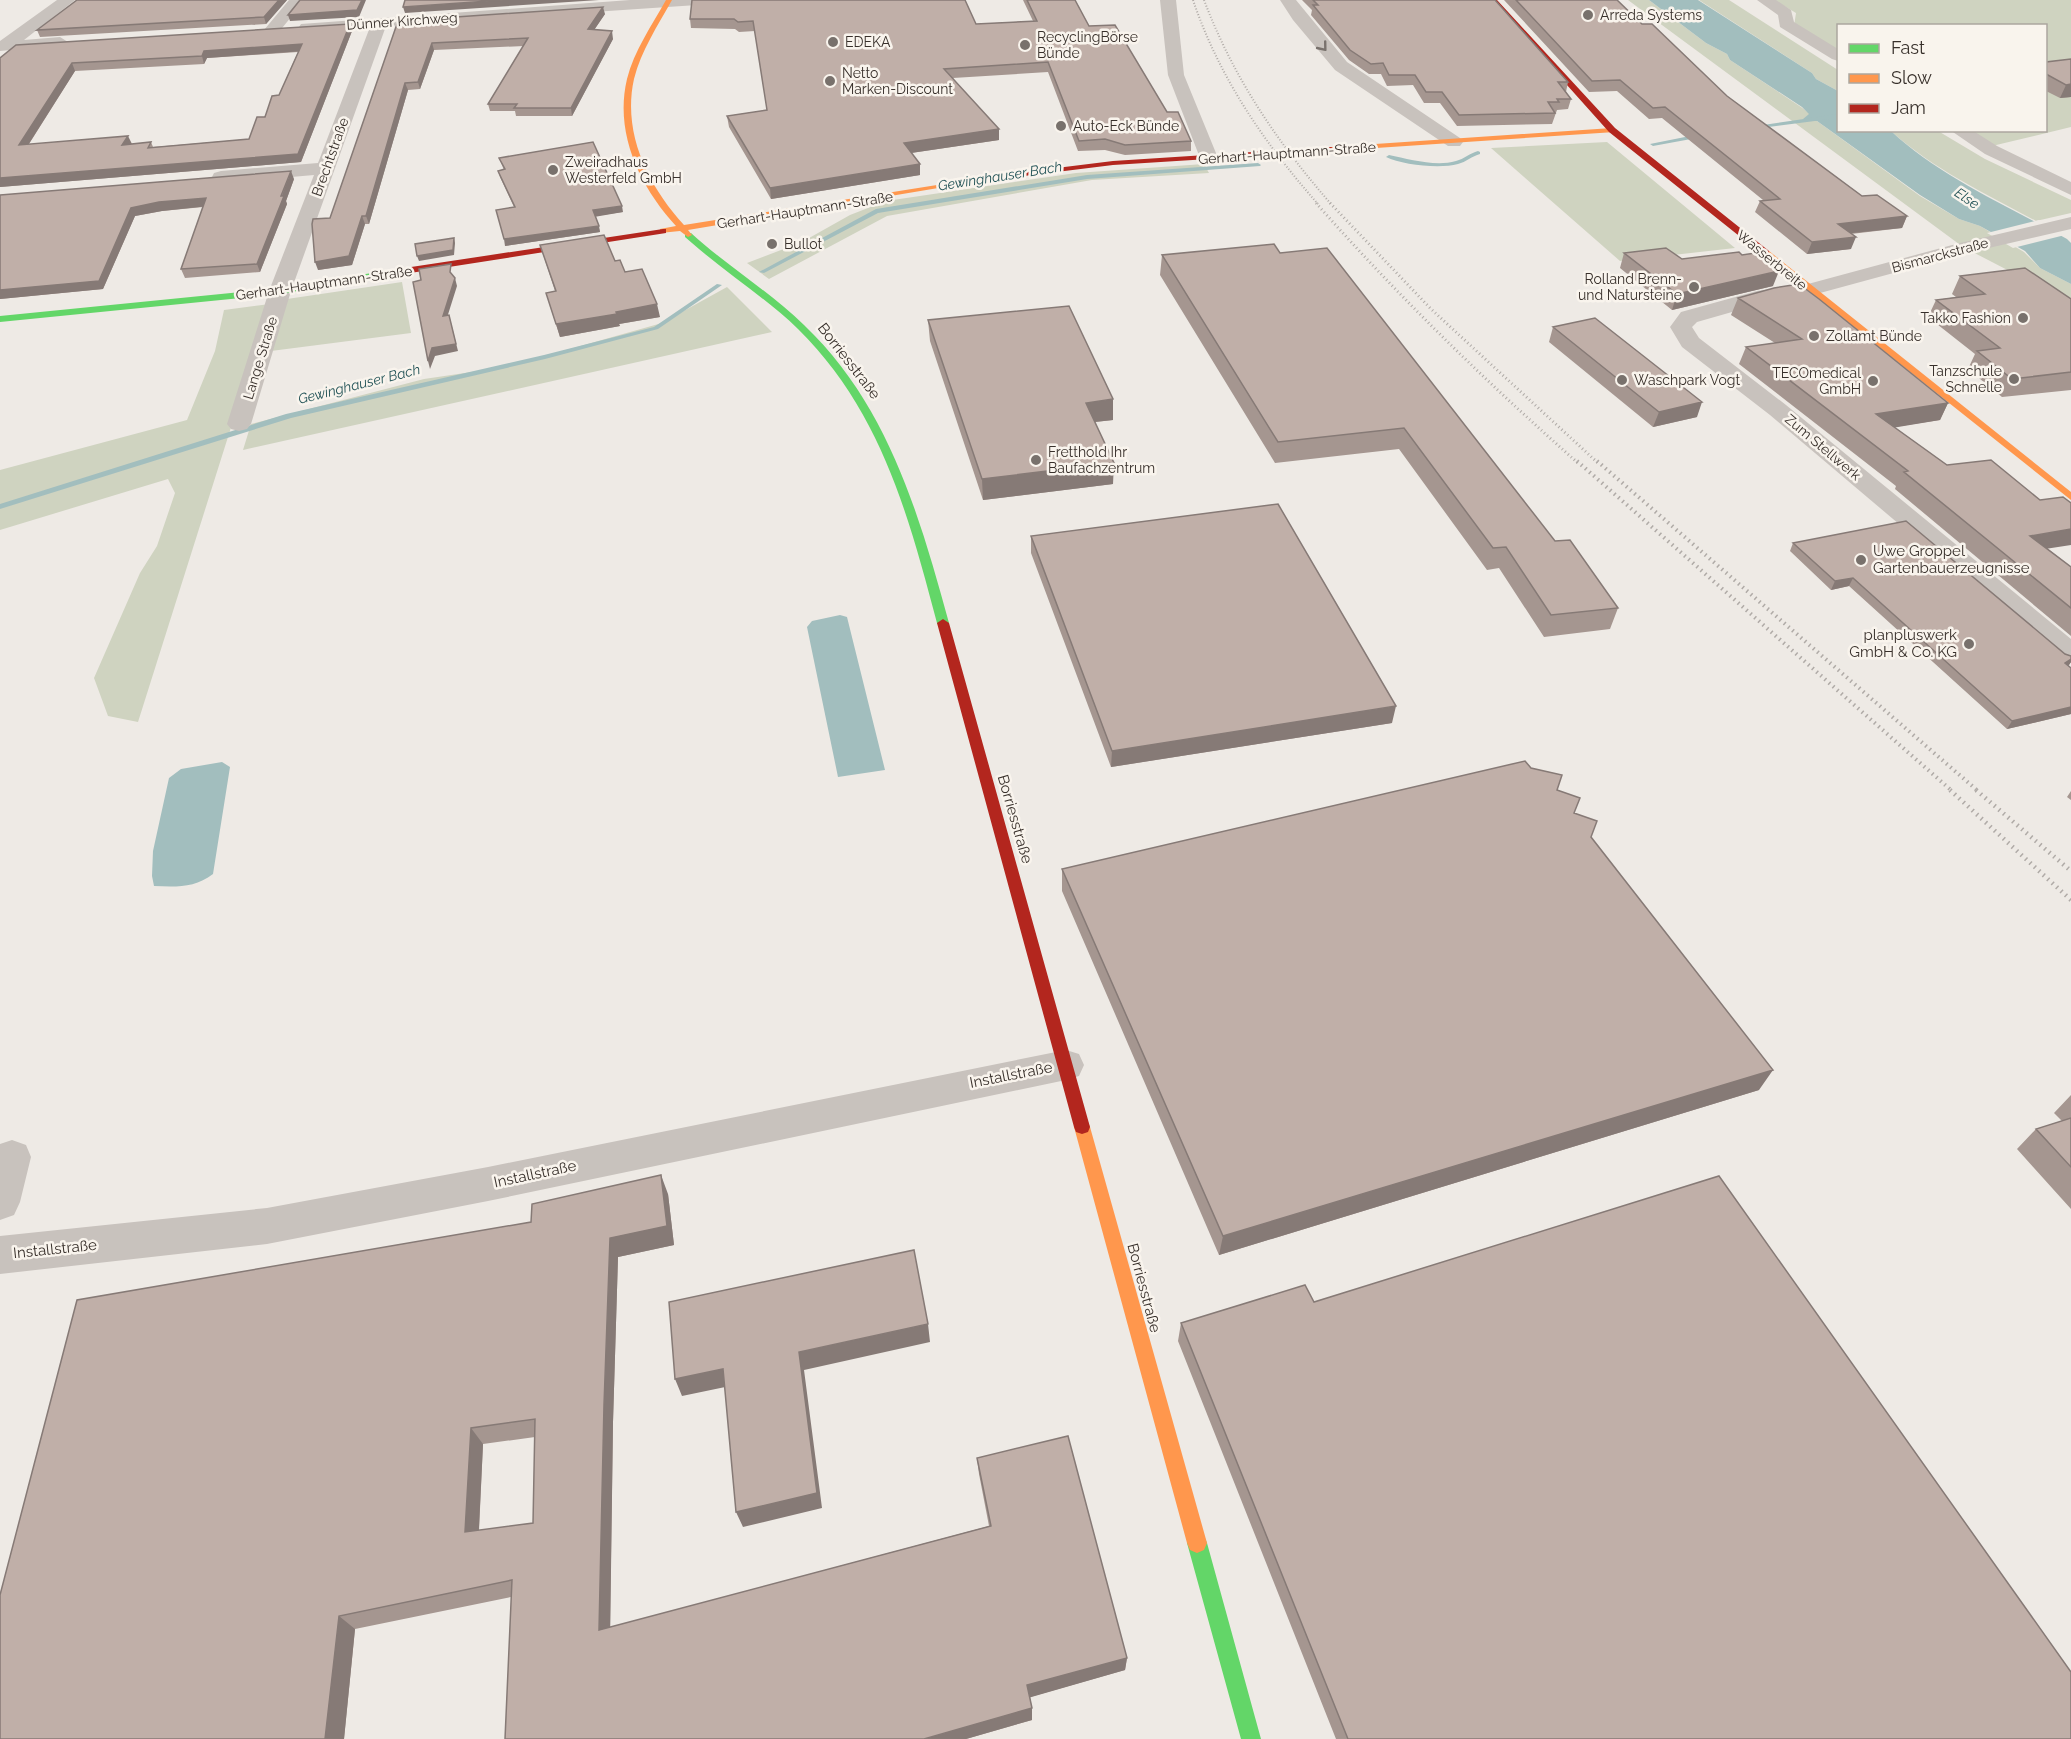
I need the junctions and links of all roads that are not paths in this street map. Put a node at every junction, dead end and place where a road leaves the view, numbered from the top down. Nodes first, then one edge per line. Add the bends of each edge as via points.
1 (67, 0) edge
2 (297, 0) edge
3 (697, 0) edge
4 (1168, 0) edge
5 (1288, 0) edge
6 (1494, 0) edge
7 (1765, 0) edge
8 (668, 1) edge
9 (380, 22) junction
10 (76, 41) edge
11 (2, 47) edge
12 (1837, 55) edge
13 (1612, 130) junction
14 (1962, 132) edge
15 (1454, 142) junction
16 (1209, 158) junction
17 (327, 168) junction
18 (198, 178) edge
19 (2071, 189) edge
20 (2071, 223) edge
21 (685, 229) junction
22 (1809, 290) junction
23 (280, 291) junction
24 (0, 319) edge
25 (239, 424) dead end
26 (2071, 496) edge
27 (2071, 654) edge
28 (1066, 1065) junction
29 (12, 1157) dead end
30 (0, 1202) edge
31 (0, 1255) edge
32 (1251, 1739) edge

1 - 11 street
2 - 9 street, Dünner Kirchweg via 267,30
3 - 8 street, Dünner Kirchweg
4 - 16 street via 1176,75
5 -> 15 street via 1341,66
6 - 13 main road, Wasserbreite
7 - 12 street via 1786,13 1786,24
8 - 9 street, Dünner Kirchweg
8 - 21 main road, Borriesstraße via 634,70 628,91 628,125 632,146 646,177 662,205
9 - 17 street, Brechtstraße
10 - 11 street
13 - 15 main road, Gerhart-Hauptmann-Straße
13 - 22 main road, Wasserbreite
14 - 19 street
15 - 16 main road, Gerhart-Hauptmann-Straße
16 - 21 main road, Gerhart-Hauptmann-Straße via 1052,169
17 - 18 street
17 - 23 street, Brechtstraße
20 - 22 street, Bismarckstraße
21 - 23 main road, Gerhart-Hauptmann-Straße
21 - 28 main road, Borriesstraße via 822,349 858,396 889,449 912,509
22 - 26 main road, Wasserbreite
22 - 27 street, Zum Stellwerk via 1764,296 1689,317 1681,327 1690,342 1778,410
23 - 24 main road, Gerhart-Hauptmann-Straße
23 - 25 street, Lange Straße
28 - 31 street, Installstraße via 267,1226
28 - 32 main road, Borriesstraße
29 - 30 street

